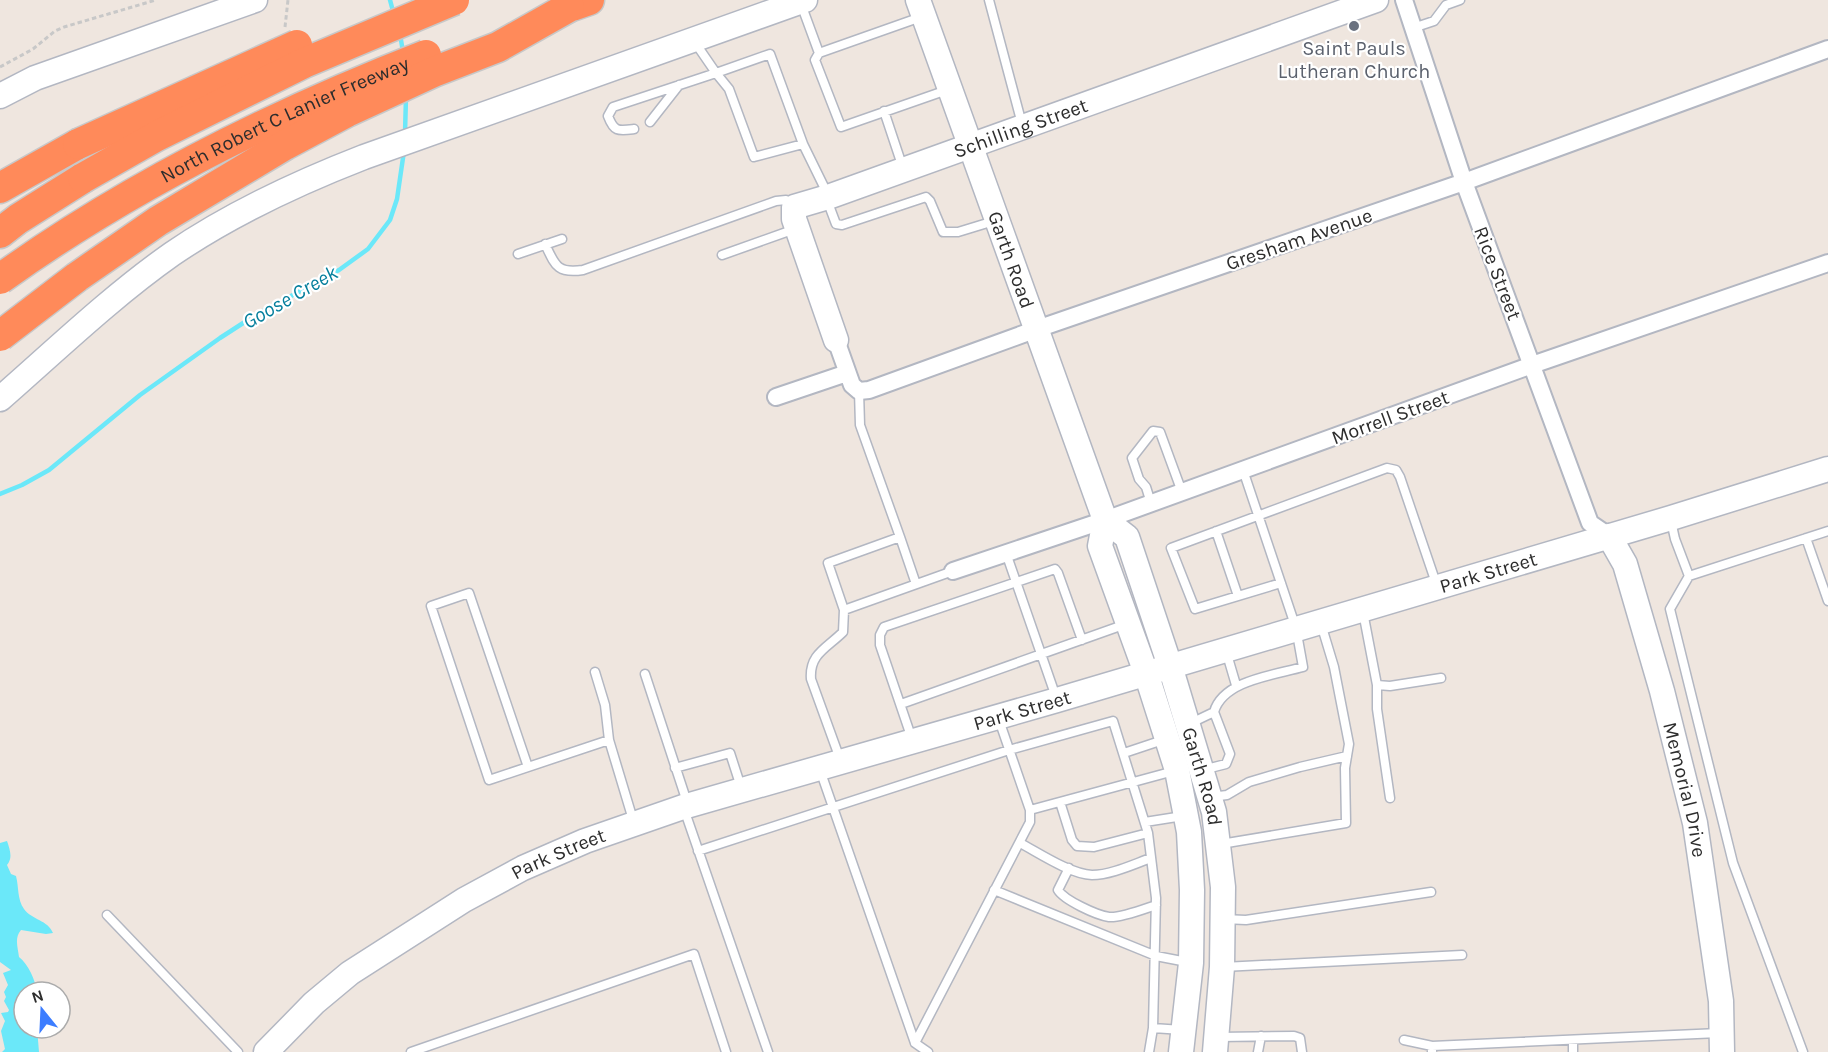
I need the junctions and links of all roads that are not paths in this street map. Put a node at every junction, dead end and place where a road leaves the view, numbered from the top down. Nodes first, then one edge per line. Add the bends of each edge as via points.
1 (447, 0) edge
2 (454, 0) edge
3 (989, 0) edge
4 (1376, 0) edge
5 (1404, 0) edge
6 (1460, 0) edge
7 (254, 1) edge
8 (803, 1) edge
9 (579, 4) edge
10 (921, 8) edge
11 (1413, 28) junction
12 (693, 39) junction
13 (1828, 49) edge
14 (819, 53) junction
15 (716, 73) junction
16 (679, 85) junction
17 (950, 89) junction
18 (0, 96) edge
19 (884, 111) junction
20 (650, 122) dead end
21 (1023, 127) junction
22 (634, 129) dead end
23 (803, 144) junction
24 (971, 146) junction
25 (904, 169) junction
26 (1464, 182) junction
27 (0, 188) edge
28 (827, 197) junction
29 (795, 217) junction
30 (998, 220) junction
31 (0, 233) edge
32 (562, 239) dead end
33 (545, 244) junction
34 (518, 254) dead end
35 (722, 255) dead end
36 (1828, 263) edge
37 (0, 279) edge
38 (1037, 329) junction
39 (0, 336) edge
40 (836, 340) joint
41 (1532, 365) junction
42 (847, 372) junction
43 (859, 391) junction
44 (776, 397) dead end
45 (0, 399) edge
46 (1828, 469) edge
47 (1243, 470) junction
48 (1182, 492) junction
49 (1151, 503) junction
50 (1258, 515) junction
51 (1671, 518) junction
52 (1105, 520) junction
53 (1216, 531) junction
54 (1828, 531) edge
55 (1609, 536) junction
56 (900, 537) junction
57 (1806, 538) junction
58 (1006, 553) junction
59 (953, 571) joint
60 (1689, 576) junction
61 (1016, 581) junction
62 (1281, 583) junction
63 (916, 584) junction
64 (1437, 586) junction
65 (1238, 596) junction
66 (1828, 601) edge
67 (1363, 609) junction
68 (844, 610) junction
69 (1320, 621) junction
70 (1128, 624) junction
71 (1296, 628) junction
72 (1082, 640) junction
73 (1225, 649) junction
74 (1041, 654) junction
75 (1170, 666) junction
76 (595, 672) dead end
77 (1146, 673) junction
78 (645, 674) dead end
79 (1441, 678) dead end
80 (1236, 685) junction
81 (1377, 685) junction
82 (1057, 700) junction
83 (901, 704) junction
84 (1214, 712) junction
85 (998, 717) junction
86 (1188, 724) junction
87 (1167, 739) junction
88 (609, 740) junction
89 (913, 742) junction
90 (1009, 750) junction
91 (1124, 753) junction
92 (1347, 756) junction
93 (831, 765) junction
94 (528, 767) junction
95 (675, 768) junction
96 (1177, 770) junction
97 (1202, 770) junction
98 (1133, 783) junction
99 (742, 790) junction
100 (1210, 797) junction
101 (1390, 798) dead end
102 (1060, 802) junction
103 (833, 806) junction
104 (686, 807) junction
105 (1030, 810) junction
106 (1186, 816) junction
107 (1144, 822) junction
108 (634, 824) junction
109 (1148, 833) junction
110 (1020, 843) junction
111 (1218, 844) junction
112 (698, 851) junction
113 (1151, 858) junction
114 (1069, 868) junction
115 (994, 891) junction
116 (1431, 892) dead end
117 (1156, 905) junction
118 (107, 915) dead end
119 (1223, 919) junction
120 (1156, 956) junction
121 (1462, 956) dead end
122 (1191, 963) junction
123 (1222, 967) junction
124 (1153, 1028) junction
125 (1261, 1036) junction
126 (1404, 1040) dead end
127 (1573, 1040) junction
128 (1182, 1041) edge
129 (1722, 1042) edge
130 (915, 1043) junction
131 (1216, 1045) edge
132 (1432, 1049) edge
133 (1468, 1049) edge
134 (238, 1052) edge
135 (266, 1052) edge
136 (411, 1052) edge
137 (726, 1052) edge
138 (768, 1052) edge
139 (928, 1052) edge
140 (1149, 1052) edge
141 (1258, 1052) edge
142 (1302, 1052) edge
143 (1573, 1052) edge
144 (1803, 1052) edge

1 - 27 highway, bridge via 310,39 78,144
2 - 31 highway, North Robert C Lanier Freeway, bridge via 304,63 157,136 83,178
3 - 21 lane
4 - 21 street, Schilling Street
5 - 11 street, Rice Street
6 - 11 lane via 1446,5 1434,21
7 - 18 street via 34,78
8 - 12 street
8 - 14 lane
9 - 37 highway, North Robert C Lanier Freeway, bridge via 467,39 281,116 150,183
9 - 39 highway, bridge via 498,47 346,112 285,145 158,221
10 - 14 lane
10 - 17 street, Garth Road
11 - 26 street, Rice Street
12 - 15 lane
12 - 45 street via 313,176 265,198 172,254 116,297
13 - 26 street, Gresham Avenue
14 - 19 lane via 815,60 841,127
15 - 16 lane
15 - 23 lane via 729,89 754,157
15 - 23 lane via 770,54
16 - 20 lane
16 - 22 lane via 614,107 608,116 614,128
17 - 19 lane
17 - 24 street, Garth Road
19 - 25 lane
21 - 24 street, Schilling Street
23 - 28 lane
24 - 25 street, Schilling Street
24 - 30 street, Garth Road
25 - 28 street, Schilling Street
26 - 38 street, Gresham Avenue
26 - 41 street, Rice Street
28 - 29 street, Schilling Street
28 - 30 lane via 833,219 842,225 926,197 943,232 958,232
29 - 33 lane via 786,200 776,201 569,272 559,268
29 - 35 lane
29 - 40 street
30 - 38 street, Garth Road
32 - 33 lane
33 - 34 lane
36 - 41 street, Morrell Street
38 - 43 street, Gresham Avenue
38 - 52 street, Garth Road
40 - 42 street
41 - 47 street, Morrell Street
41 - 55 street, Rice Street via 1590,523
42 - 43 street
42 - 44 street
43 - 56 lane via 860,425
46 - 51 street, Park Street
47 - 48 street, Morrell Street
47 - 50 lane
48 - 49 street, Morrell Street
48 - 49 lane via 1160,432 1153,431 1132,458
49 - 52 street, Morrell Street
50 - 53 lane
50 - 62 lane
50 - 64 lane via 1387,468 1396,470
51 - 55 street, Park Street
51 - 60 lane
52 - 58 street, Morrell Street
52 - 70 street, Garth Road via 1100,546
52 - 75 street, Garth Road via 1126,537
53 - 65 lane
53 - 65 lane via 1171,548 1195,609
54 - 57 lane
55 - 64 street, Park Street
55 - 129 street, Memorial Drive via 1625,564 1695,823 1721,1001
56 - 63 lane
56 - 68 lane via 828,563
57 - 60 lane
57 - 66 lane
58 - 59 street, Morrell Street
58 - 61 lane
59 - 63 lane
60 - 144 lane via 1670,609 1733,863
61 - 72 lane via 1055,569
61 - 74 lane
61 - 83 lane via 884,627 880,645
62 - 65 lane
62 - 71 lane
63 - 68 lane
64 - 67 street, Park Street
67 - 69 street, Park Street
67 - 81 lane
68 - 93 lane via 843,632 814,658 810,668
69 - 71 street, Park Street
69 - 92 lane via 1334,667 1349,744
70 - 72 lane
70 - 77 street, Garth Road
71 - 73 street, Park Street
71 - 80 lane via 1302,667
72 - 74 lane
73 - 75 street, Park Street
73 - 80 lane
74 - 82 lane
74 - 83 lane
75 - 77 street, Park Street
75 - 86 street, Garth Road
76 - 88 lane via 605,705
77 - 82 street, Park Street
77 - 87 street, Garth Road
78 - 95 lane
79 - 81 lane
80 - 84 lane via 1217,702
81 - 101 lane
82 - 85 street, Park Street
83 - 89 lane
84 - 86 lane
84 - 97 lane via 1230,754 1226,764
85 - 89 street, Park Street
85 - 90 lane
86 - 97 street, Garth Road
87 - 91 lane
87 - 96 street, Garth Road
88 - 94 lane
88 - 108 lane
89 - 93 street, Park Street
90 - 91 lane via 1113,721
90 - 103 lane
90 - 105 lane
91 - 98 lane
92 - 100 lane via 1300,766 1249,782 1227,795
92 - 111 lane via 1346,823
93 - 99 street, Park Street
93 - 103 lane
94 - 94 lane via 489,780 431,606 469,593
95 - 99 lane via 730,753
95 - 104 lane
96 - 98 lane
96 - 106 street, Garth Road
97 - 100 street, Garth Road
98 - 102 lane
98 - 107 lane
99 - 104 street, Park Street
100 - 111 street, Garth Road
102 - 105 lane
102 - 109 lane via 1077,846 1094,847
103 - 112 lane
103 - 130 lane
104 - 108 street, Park Street
104 - 112 lane
105 - 110 lane via 1030,822
106 - 107 lane
106 - 122 street, Garth Road via 1192,890
107 - 109 lane
108 - 135 street, Park Street via 523,868 464,900 350,973
109 - 113 lane
110 - 114 lane
110 - 115 lane
111 - 119 street, Garth Road
112 - 138 lane
113 - 114 lane via 1092,875
113 - 117 lane
114 - 117 lane via 1058,890 1068,901 1109,917
115 - 120 lane
115 - 130 lane
116 - 119 lane via 1246,920
117 - 120 lane
118 - 134 lane
119 - 123 street, Garth Road
120 - 122 lane
120 - 124 lane
121 - 123 lane
122 - 123 street
122 - 128 street, Garth Road
123 - 131 street, Garth Road
124 - 128 lane
124 - 140 lane
125 - 131 lane
125 - 141 lane
125 - 142 lane via 1300,1038
126 - 132 lane
127 - 129 lane
127 - 133 lane
127 - 143 lane
130 - 139 lane
132 - 133 lane
136 - 137 lane via 694,954

